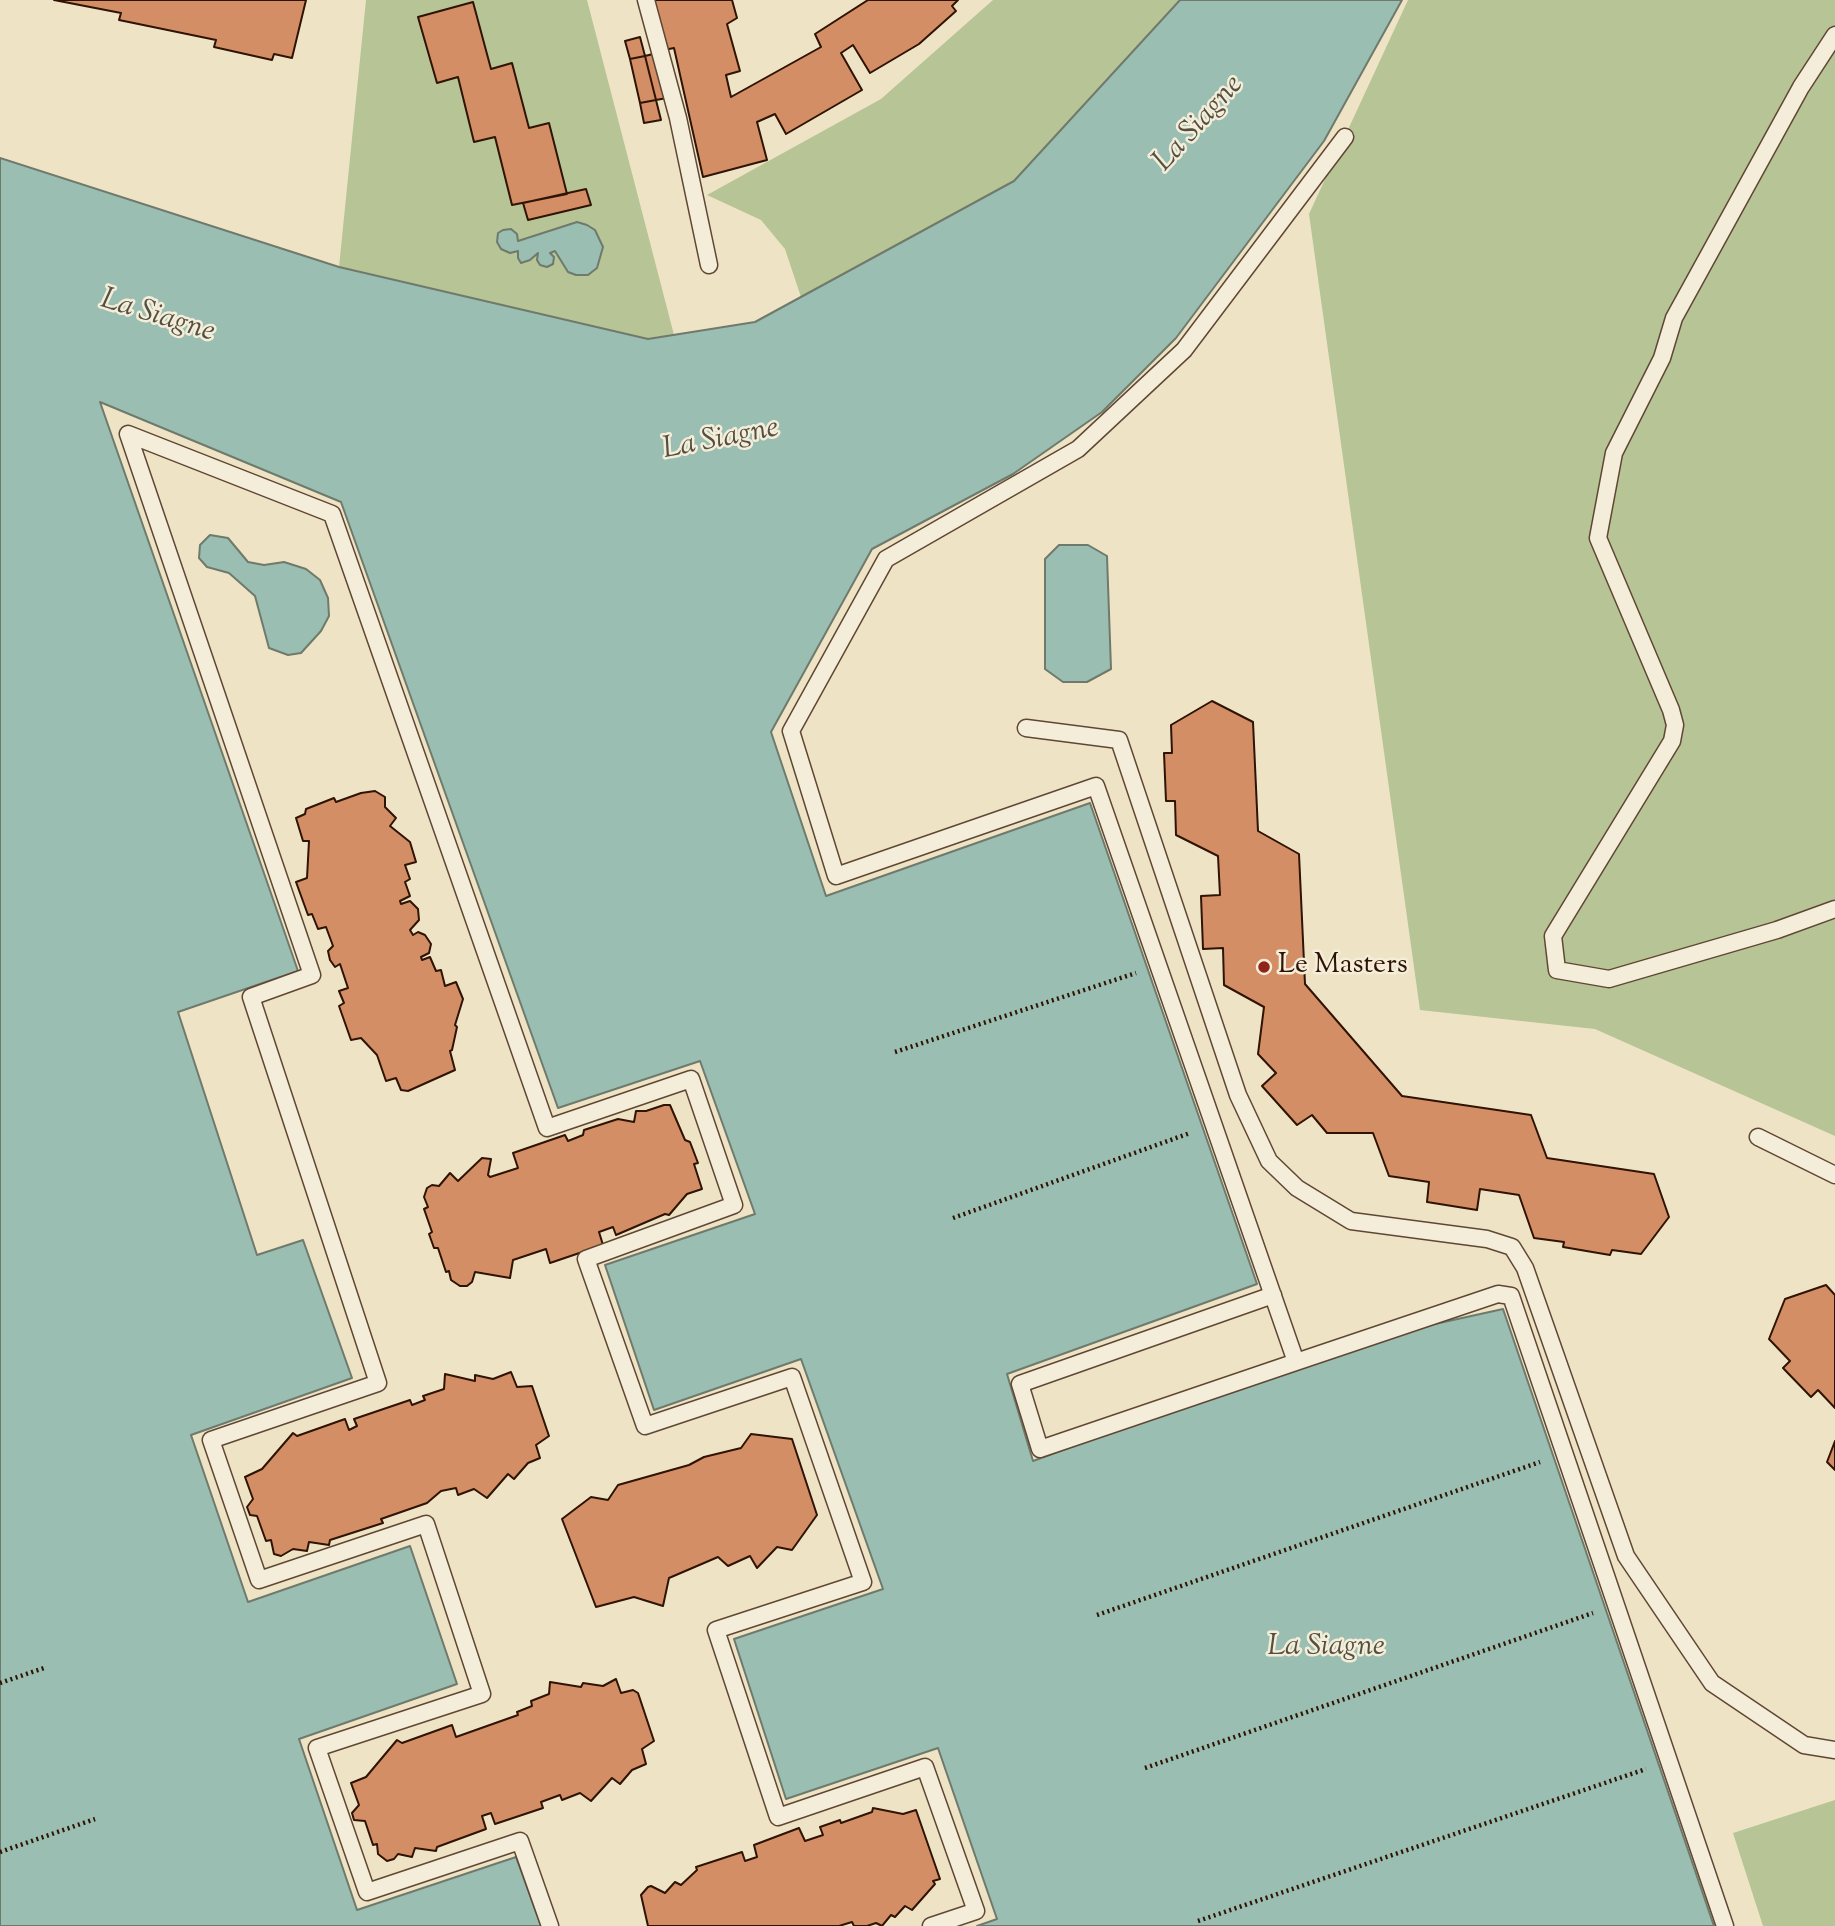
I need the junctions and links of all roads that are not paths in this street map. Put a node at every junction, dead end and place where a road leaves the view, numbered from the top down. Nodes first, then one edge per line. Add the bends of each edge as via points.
1 (646, 0) edge
2 (1835, 35) edge
3 (1345, 137) dead end
4 (709, 265) dead end
5 (1026, 728) dead end
6 (1835, 909) edge
7 (1758, 1137) dead end
8 (1835, 1175) edge
9 (1273, 1295) junction
10 (1296, 1362) junction
11 (1835, 1750) edge
12 (550, 1926) edge
13 (931, 1926) edge
14 (1725, 1926) edge

1 - 4 lane via 678,118
2 - 6 lane via 1801,87 1674,318 1662,358 1615,453 1598,538 1675,725 1672,741 1553,936 1557,970 1609,979
3 - 9 lane via 1184,350 1078,449 886,559 791,731 836,876 1096,786
5 - 11 lane via 1119,740 1238,1095 1269,1161 1297,1188 1351,1220 1487,1239 1512,1247 1525,1268 1626,1556 1712,1684 1804,1745
7 - 8 lane
9 - 10 lane
9 - 10 lane via 1020,1384 1040,1449
10 - 14 lane via 1498,1294 1511,1296
12 - 13 lane via 520,1841 366,1892 317,1748 482,1694 426,1524 259,1580 211,1440 378,1383 251,997 312,975 128,434 332,514 547,1128 691,1079 734,1205 586,1259 645,1426 792,1377 863,1582 716,1630 778,1817 925,1767 975,1911

